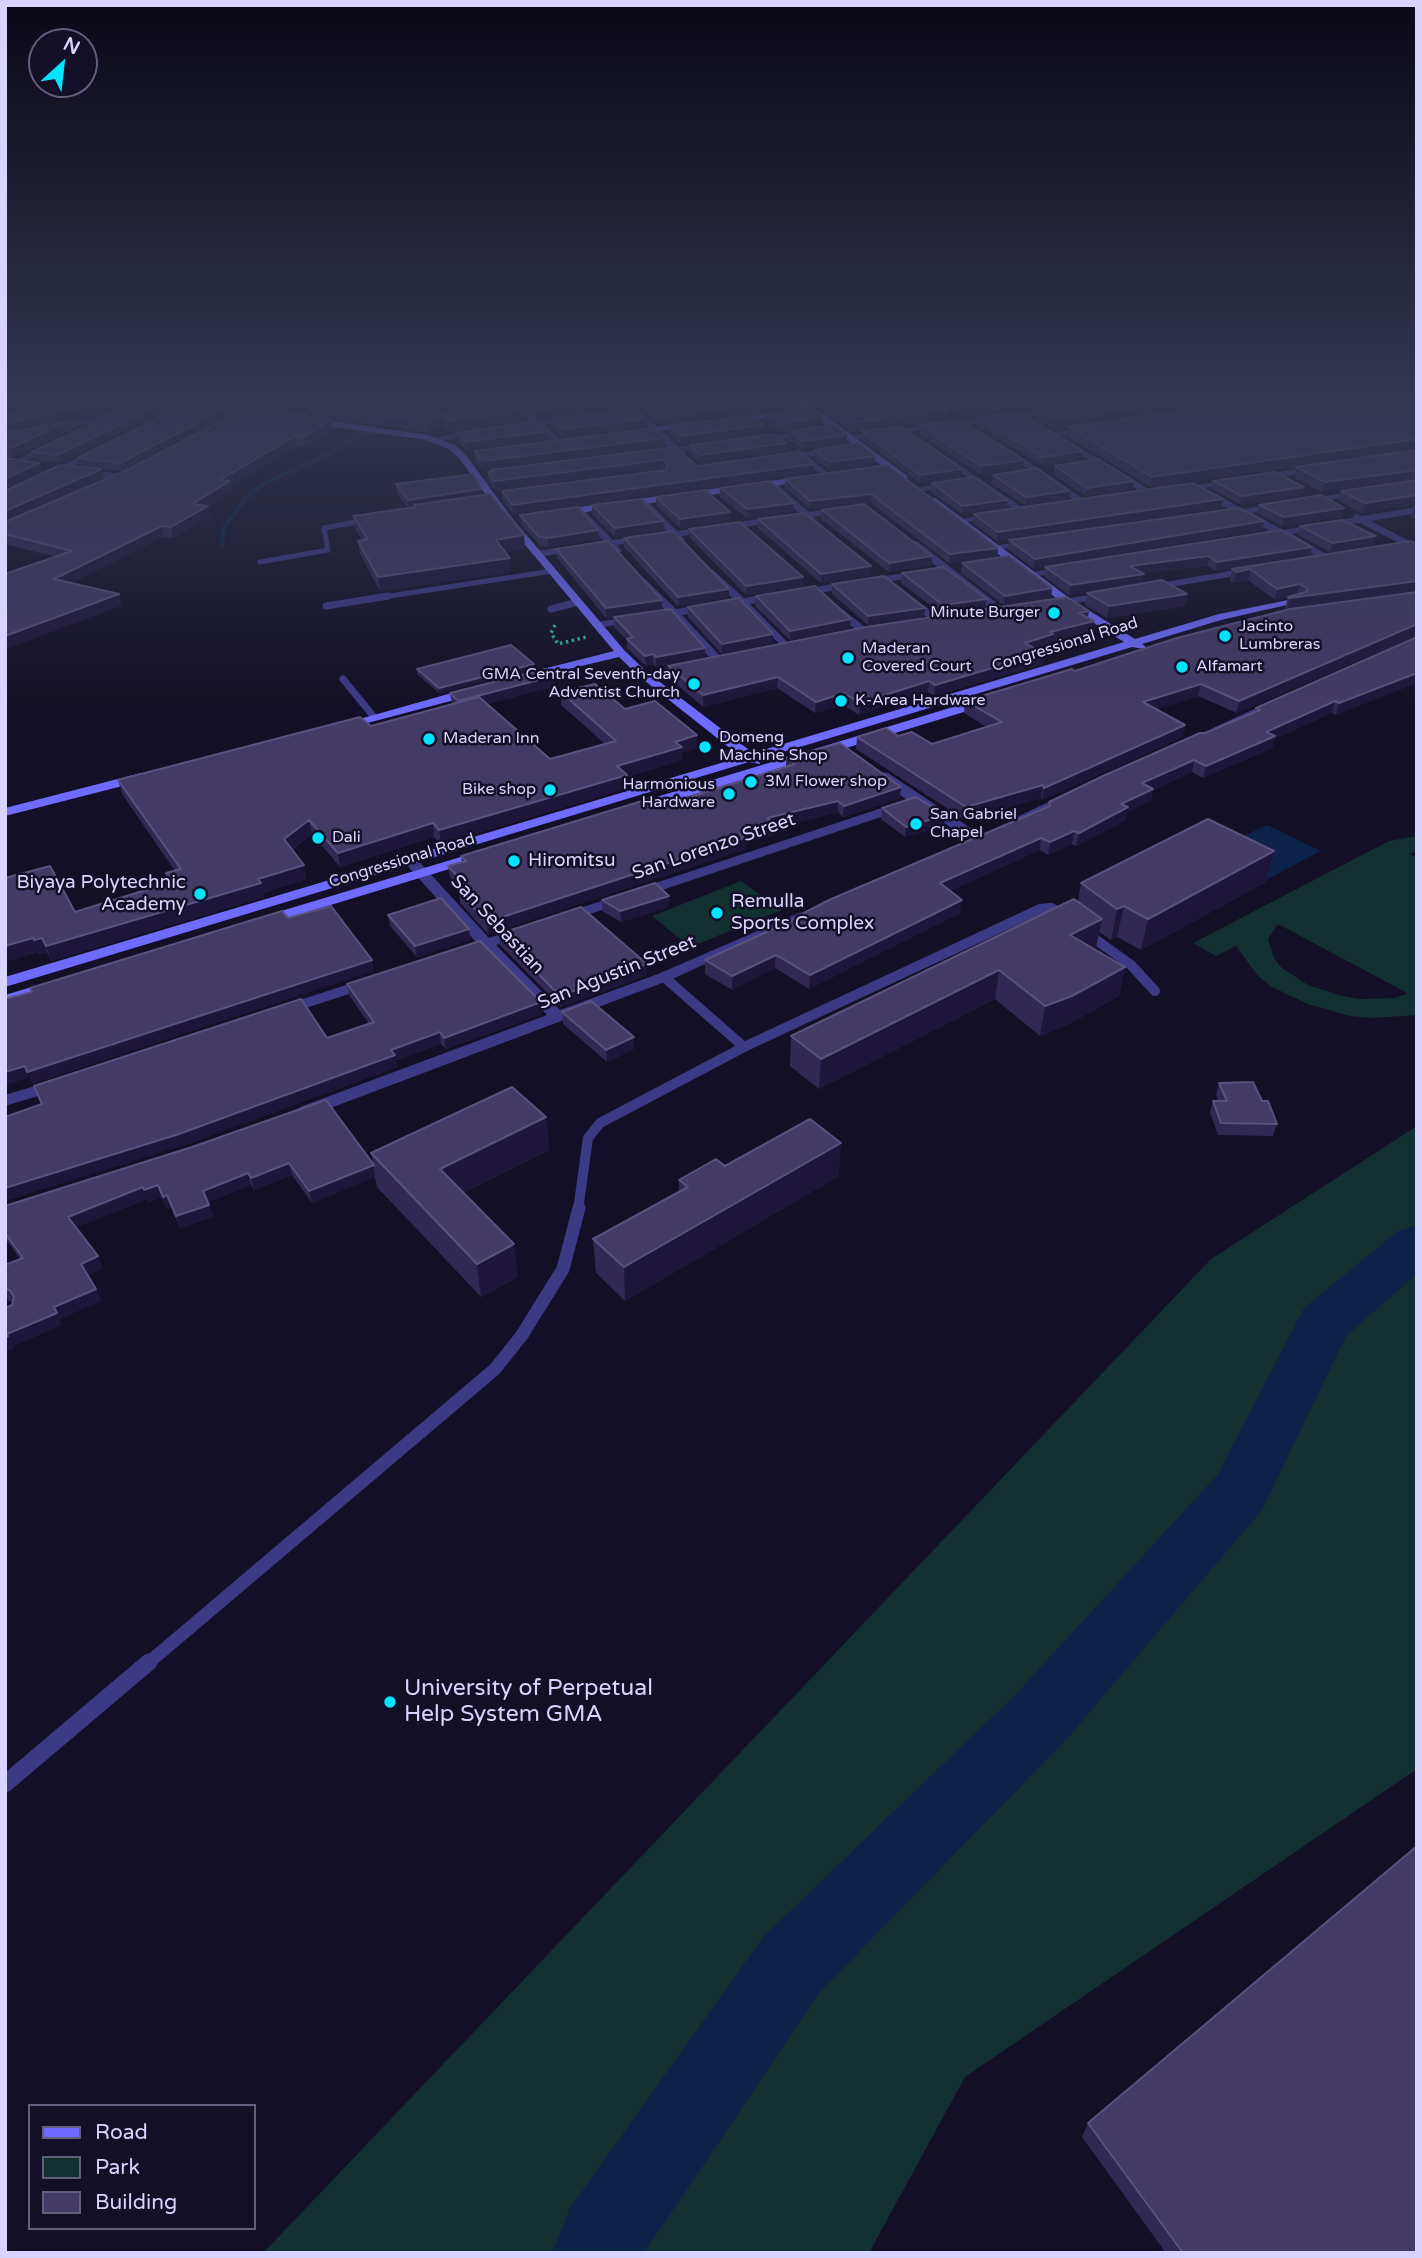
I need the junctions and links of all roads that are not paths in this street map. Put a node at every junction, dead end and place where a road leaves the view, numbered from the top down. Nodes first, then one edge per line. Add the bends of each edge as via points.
1 (488, 500) edge
2 (653, 500) edge
3 (790, 500) edge
4 (934, 500) edge
5 (1008, 500) edge
6 (1094, 500) edge
7 (1222, 500) edge
8 (1307, 500) edge
9 (1324, 500) edge
10 (644, 501) junction
11 (1083, 502) joint
12 (1071, 504) edge
13 (854, 508) edge
14 (581, 510) junction
15 (1035, 510) edge
16 (1417, 510) edge
17 (1024, 512) junction
18 (1245, 512) junction
19 (545, 515) edge
20 (806, 515) junction
21 (1217, 516) edge
22 (379, 518) edge
23 (521, 519) edge
24 (1359, 519) junction
25 (509, 520) junction
26 (737, 520) junction
27 (961, 520) junction
28 (816, 523) edge
29 (751, 532) edge
30 (1284, 533) junction
31 (676, 535) junction
32 (906, 538) edge
33 (1051, 539) edge
34 (1248, 539) edge
35 (611, 544) junction
36 (685, 545) edge
37 (1414, 546) edge
38 (995, 547) junction
39 (1394, 547) edge
40 (537, 554) junction
41 (1341, 556) edge
42 (622, 557) edge
43 (1328, 558) junction
44 (1010, 559) junction
45 (998, 561) edge
46 (260, 562) dead end
47 (1307, 562) edge
48 (704, 564) edge
49 (1086, 565) edge
50 (960, 567) edge
51 (1270, 568) edge
52 (947, 569) junction
53 (551, 571) junction
54 (875, 571) dead end
55 (1031, 574) junction
56 (639, 576) edge
57 (884, 579) junction
58 (806, 581) dead end
59 (816, 590) junction
60 (1136, 590) edge
61 (1122, 593) edge
62 (1068, 601) junction
63 (578, 602) junction
64 (742, 603) junction
65 (326, 606) dead end
66 (1034, 606) edge
67 (551, 609) dead end
68 (999, 611) edge
69 (674, 614) junction
70 (938, 621) edge
71 (1233, 627) edge
72 (600, 629) junction
73 (852, 635) edge
74 (1133, 643) junction
75 (1173, 644) edge
76 (799, 645) edge
77 (1147, 652) junction
78 (621, 653) junction
79 (644, 675) junction
80 (342, 679) dead end
81 (512, 681) edge
82 (487, 688) edge
83 (1295, 694) edge
84 (374, 717) junction
85 (321, 730) edge
86 (1207, 733) edge
87 (748, 757) junction
88 (765, 769) junction
89 (873, 769) edge
90 (150, 775) edge
91 (648, 787) junction
92 (1083, 789) edge
93 (663, 799) junction
94 (916, 800) junction
95 (611, 809) junction
96 (5, 813) edge
97 (575, 826) edge
98 (498, 850) edge
99 (409, 859) junction
100 (421, 873) junction
101 (816, 911) edge
102 (244, 927) edge
103 (486, 944) junction
104 (447, 957) edge
105 (664, 977) junction
106 (382, 978) edge
107 (66, 981) edge
108 (5, 982) edge
109 (1155, 990) dead end
110 (5, 1000) edge
111 (265, 1016) edge
112 (558, 1017) junction
113 (744, 1047) junction
114 (70, 1080) edge
115 (5, 1101) edge
116 (287, 1117) edge
117 (5, 1784) edge

1 - 25 street
2 - 10 street
3 - 20 street
4 - 27 street
5 - 17 street
6 - 11 street
7 - 18 street
8 - 18 street
9 - 24 street
10 - 14 street
10 - 31 street
11 - 12 street
13 - 20 street
14 - 19 street
14 - 35 street
15 - 17 street
16 - 24 street
17 - 27 street
18 - 21 street
18 - 30 street
20 - 26 street
20 - 28 street
22 - 46 lane via 324,528 329,547 324,551
23 - 25 street
24 - 30 street
24 - 37 street
25 - 40 street
26 - 29 street
26 - 31 street
27 - 38 street
30 - 34 street
30 - 43 street
31 - 35 street
31 - 36 street
32 - 52 street
33 - 38 street
35 - 40 street
35 - 42 street
37 - 39 street
38 - 44 street
40 - 53 street
41 - 43 street
43 - 47 street
44 - 45 street
44 - 55 street
48 - 64 street
49 - 55 street
50 - 52 street
51 - 60 street
52 - 57 street
52 - 68 street
53 - 63 street
53 - 65 lane
54 - 57 street
55 - 62 street
56 - 69 street
57 - 59 street
57 - 70 street
58 - 59 street
59 - 64 street
59 - 73 street via 871,631
61 - 62 street
62 - 66 street
62 - 74 street
63 - 67 lane
63 - 72 street
64 - 69 street
64 - 76 street via 780,648
69 - 72 street
69 - 79 street via 723,658
71 - 74 street, Congressional Road via 1318,603 1219,617
72 - 78 street
74 - 77 street
74 - 87 street, Congressional Road
75 - 77 street, Congressional Road
77 - 88 street, Congressional Road via 846,750
78 - 79 street
78 - 81 street
79 - 87 street
80 - 84 lane
82 - 84 street
83 - 86 street
84 - 85 street
87 - 88 street
87 - 91 street, Congressional Road
88 - 93 street, Congressional Road
89 - 94 street
90 - 96 street
91 - 93 lane
91 - 95 street, Congressional Road
92 - 94 street via 986,836
93 - 95 street, Congressional Road
94 - 103 street, San Lorenzo Street
95 - 97 street, Congressional Road
95 - 99 street, Congressional Road
98 - 100 street, Congressional Road
99 - 100 street, San Sebastian
99 - 108 street, Congressional Road
100 - 102 street, Congressional Road
100 - 103 street, San Sebastian
101 - 105 street, San Agustin Street
103 - 104 street, San Lorenzo Street
103 - 112 street, San Sebastian
105 - 112 street, San Agustin Street
105 - 113 lane
106 - 111 street
107 - 110 street
109 - 113 lane via 1121,957 1061,912 1040,909
112 - 116 street, San Agustin Street
113 - 117 lane via 600,1123 588,1138 583,1187 563,1269 523,1335 495,1369
114 - 115 street

